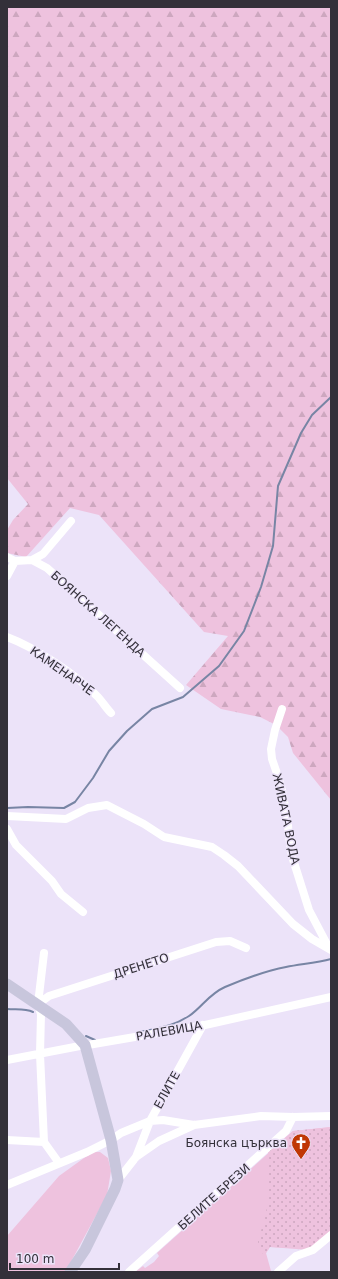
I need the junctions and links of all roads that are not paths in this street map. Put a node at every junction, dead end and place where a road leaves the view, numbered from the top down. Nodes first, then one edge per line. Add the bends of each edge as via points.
1 (71, 521) dead end
2 (7, 557) edge
3 (32, 560) junction
4 (15, 561) junction
5 (7, 576) edge
6 (7, 637) edge
7 (180, 688) dead end
8 (282, 709) dead end
9 (111, 713) dead end
10 (7, 816) edge
11 (7, 829) edge
12 (83, 912) dead end
13 (246, 948) dead end
14 (330, 949) edge
15 (44, 953) dead end
16 (7, 984) edge
17 (331, 997) edge
18 (38, 1004) junction
19 (203, 1025) junction
20 (85, 1044) junction
21 (40, 1054) junction
22 (7, 1060) edge
23 (331, 1116) edge
24 (293, 1117) junction
25 (150, 1121) junction
26 (194, 1125) junction
27 (7, 1140) edge
28 (111, 1140) junction
29 (44, 1142) junction
30 (136, 1157) junction
31 (59, 1163) junction
32 (118, 1180) junction
33 (7, 1185) edge
34 (331, 1235) edge
35 (72, 1271) edge
36 (129, 1272) edge
37 (278, 1272) edge

1 - 3 street via 43,554
2 - 4 street
3 - 4 street
3 - 7 street, БОЯНСКА ЛЕГЕНДА via 47,568
4 - 5 street
6 - 9 street, КАМЕНАРЧЕ via 50,659 97,696
8 - 14 street, ЖИВАТА ВОДА via 271,749 272,759 281,785 291,853 309,910
10 - 14 street via 66,819 88,808 107,805 164,837 212,847 238,866 293,924
11 - 12 street via 16,845 52,881 61,894
13 - 18 street, ДРЕНЕТО via 230,941 216,942 49,996
15 - 18 street
16 - 18 main road
17 - 19 street, РАЛЕВИЦА
18 - 20 main road via 66,1024
18 - 21 street via 41,1014
19 - 20 street, РАЛЕВИЦА
19 - 25 street, ЕЛИТЕ
20 - 21 street, РАЛЕВИЦА
20 - 28 main road
21 - 22 street, РАЛЕВИЦА
21 - 29 street
23 - 24 street
24 - 26 street via 261,1116
24 - 36 street, БЕЛИТЕ БРЕЗИ via 286,1131
25 - 26 street via 163,1120
25 - 28 street via 120,1133
25 - 30 street, ЕЛИТЕ
26 - 30 street via 159,1141
27 - 29 street
28 - 31 street
28 - 32 main road
29 - 31 street
30 - 32 street
31 - 33 street
32 - 35 main road via 85,1250
34 - 37 street via 314,1250 296,1256

